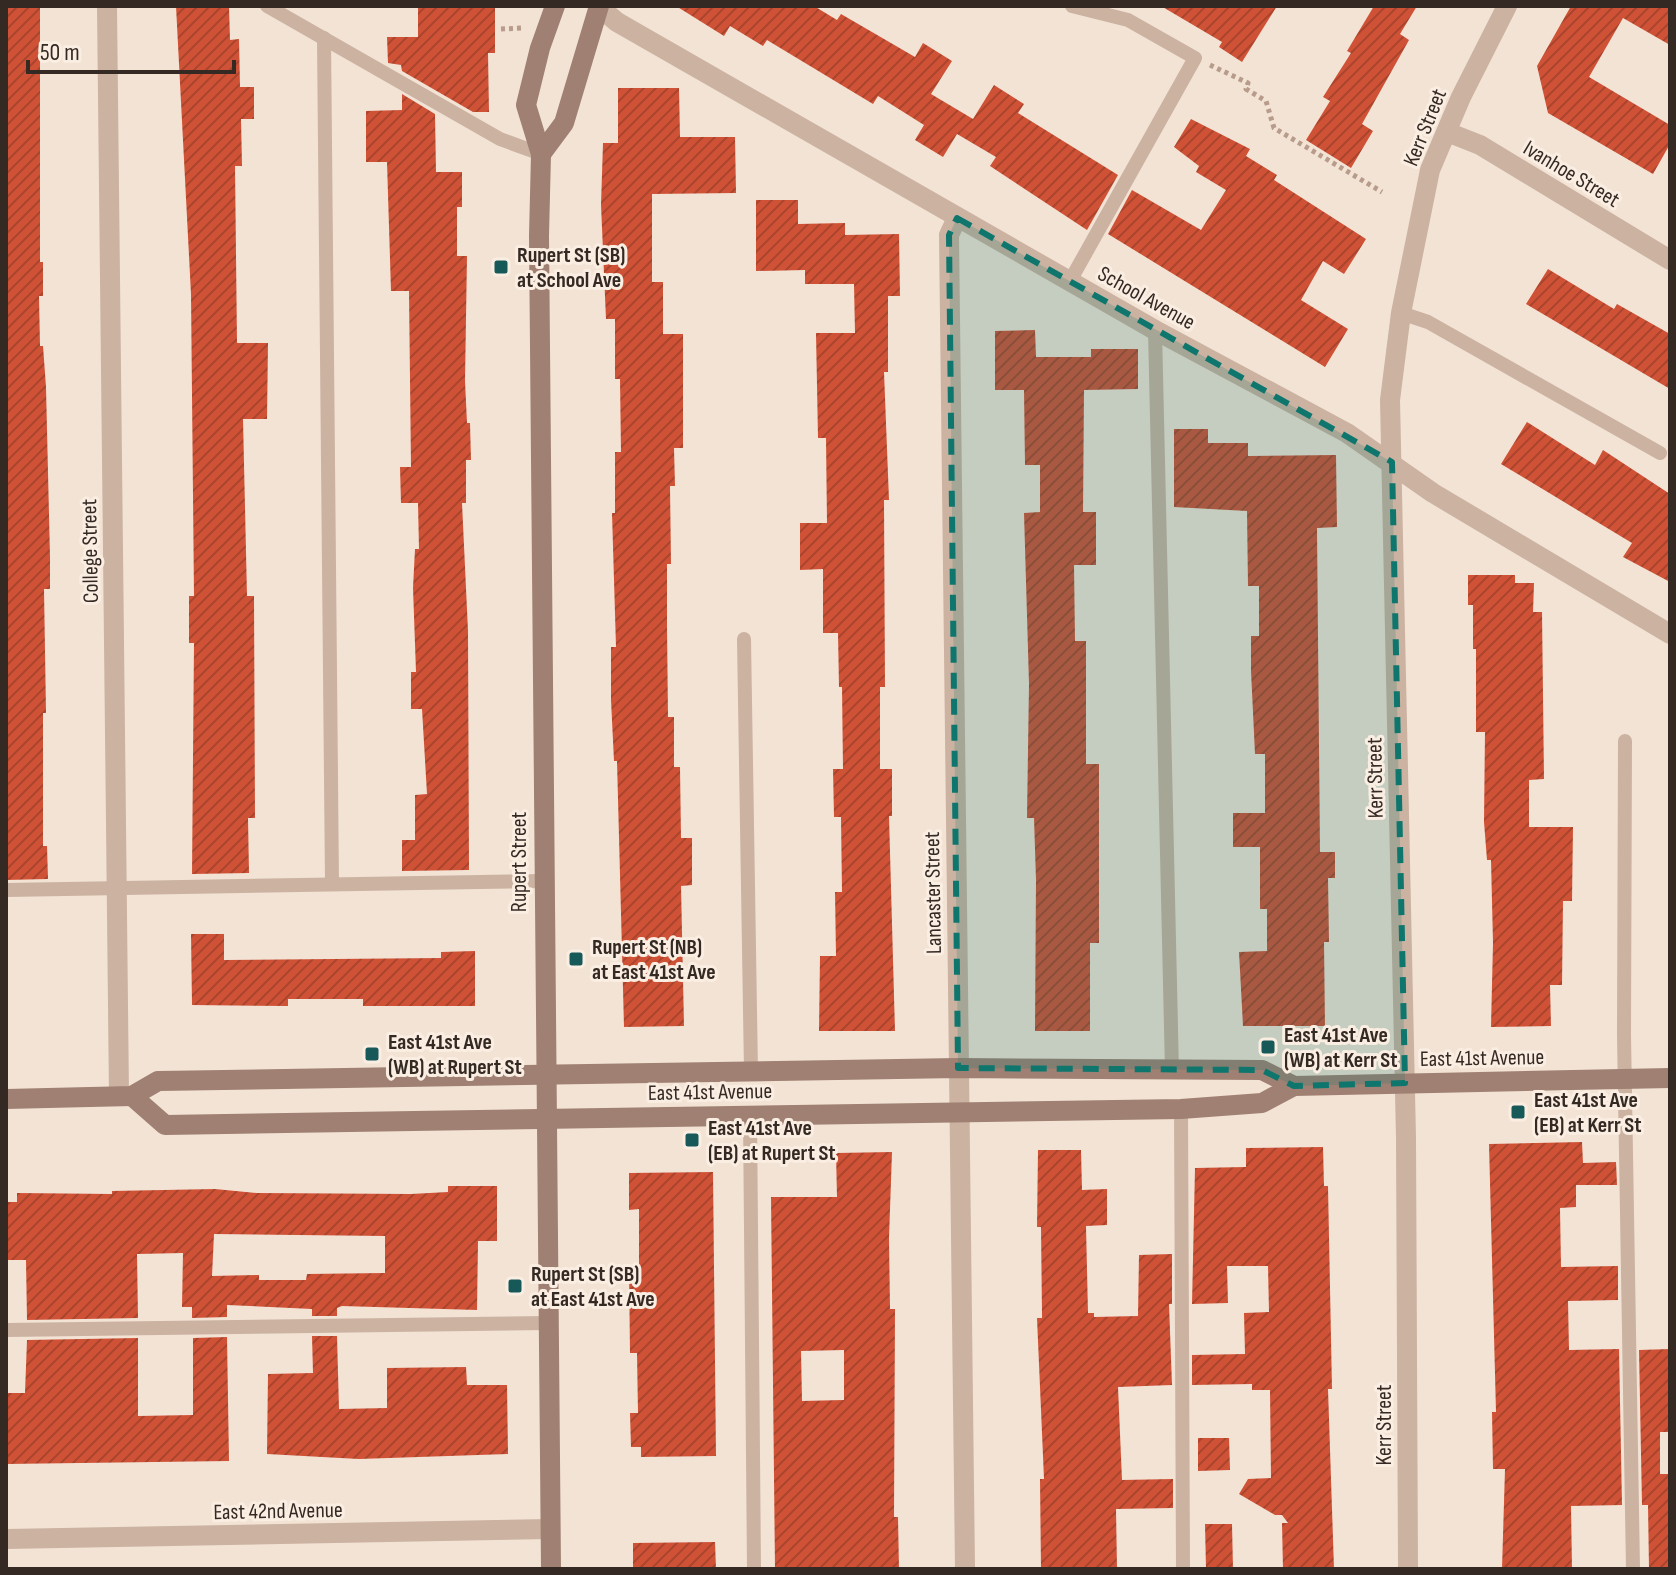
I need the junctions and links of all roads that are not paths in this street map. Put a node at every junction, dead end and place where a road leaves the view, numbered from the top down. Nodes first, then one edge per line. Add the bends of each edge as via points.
1 (107, 6) edge
2 (267, 6) edge
3 (555, 6) edge
4 (599, 6) edge
5 (1072, 6) edge
6 (1507, 6) edge
7 (324, 38) junction
8 (1447, 132) junction
9 (541, 154) junction
10 (957, 218) junction
11 (1670, 260) edge
12 (1070, 281) junction
13 (1401, 313) junction
14 (1155, 330) junction
15 (1660, 453) dead end
16 (1392, 462) junction
17 (1670, 634) edge
18 (744, 639) dead end
19 (1625, 741) dead end
20 (542, 881) junction
21 (332, 884) junction
22 (117, 889) junction
23 (6, 890) edge
24 (958, 1068) junction
25 (1172, 1071) junction
26 (751, 1072) junction
27 (544, 1075) junction
28 (1670, 1078) edge
29 (1625, 1079) junction
30 (1405, 1083) junction
31 (1294, 1086) junction
32 (126, 1096) junction
33 (6, 1099) edge
34 (1181, 1109) junction
35 (959, 1112) junction
36 (750, 1114) junction
37 (544, 1118) junction
38 (547, 1323) junction
39 (6, 1330) edge
40 (550, 1529) junction
41 (6, 1539) edge
42 (551, 1569) edge
43 (754, 1569) edge
44 (965, 1569) edge
45 (1183, 1569) edge
46 (1408, 1569) edge
47 (1633, 1569) edge

1 - 22 street, College Street
2 - 7 lane
3 - 9 main road, Rupert Street via 526,105
4 - 9 main road via 564,123
4 - 10 street, School Avenue via 617,22
5 - 12 lane via 1128,20 1195,58
6 - 8 street, Kerr Street
7 - 9 lane via 500,139
7 - 21 lane
8 - 11 street, Ivanhoe Street via 1480,145
8 - 13 street, Kerr Street via 1430,170
9 - 20 main road, Rupert Street
10 - 12 street, School Avenue
10 - 24 street, Lancaster Street via 949,235
12 - 14 street, School Avenue
13 - 15 lane via 1428,322
13 - 16 street, Kerr Street via 1390,400
14 - 16 street, School Avenue
14 - 25 lane
16 - 17 street, School Avenue via 1433,493
16 - 30 street, Kerr Street
18 - 26 lane
19 - 29 lane
20 - 21 lane
20 - 27 main road, Rupert Street
21 - 22 lane
22 - 23 lane
22 - 32 street, College Street
24 - 25 main road, East 41st Avenue
24 - 26 main road, East 41st Avenue
24 - 35 street, Lancaster Street
25 - 31 main road, East 41st Avenue via 1262,1070
26 - 27 main road, East 41st Avenue
27 - 32 main road, East 41st Avenue via 158,1081
27 - 37 main road, Rupert Street
28 - 29 main road, East 41st Avenue
29 - 30 main road, East 41st Avenue
29 - 47 lane
30 - 31 main road, East 41st Avenue
30 - 46 street, Kerr Street
31 - 34 main road, East 41st Avenue via 1262,1103
32 - 33 main road, East 41st Avenue
32 - 37 main road, East 41st Avenue via 165,1125
34 - 35 main road, East 41st Avenue
34 - 45 lane
35 - 36 main road, East 41st Avenue
35 - 44 street, Lancaster Street
36 - 37 main road, East 41st Avenue
36 - 43 lane
37 - 38 main road, Rupert Street
38 - 39 lane
38 - 40 main road, Rupert Street
40 - 41 street, East 42nd Avenue
40 - 42 main road, Rupert Street

